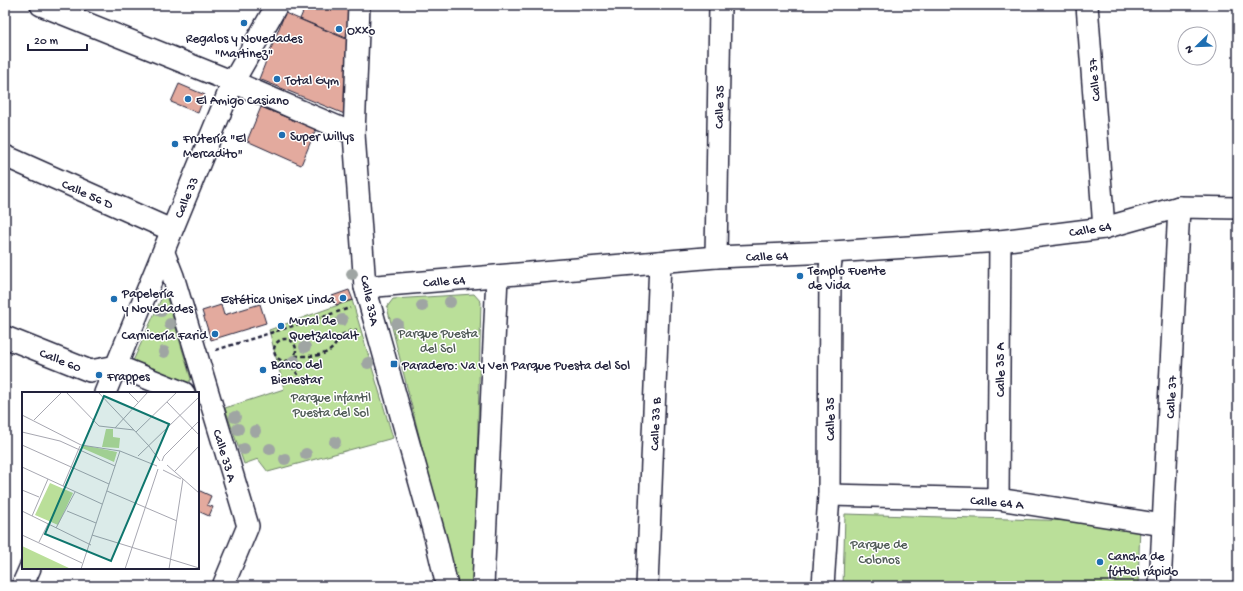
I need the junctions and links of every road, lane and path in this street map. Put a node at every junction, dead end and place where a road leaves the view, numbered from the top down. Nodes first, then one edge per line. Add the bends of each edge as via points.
1 (40, 5) edge
2 (276, 5) edge
3 (359, 5) edge
4 (720, 5) edge
5 (1087, 5) edge
6 (233, 82) junction
7 (354, 134) junction
8 (5, 156) edge
9 (1179, 208) junction
10 (1238, 208) edge
11 (1104, 228) junction
12 (171, 230) junction
13 (1000, 241) junction
14 (832, 252) junction
15 (164, 253) junction
16 (716, 257) junction
17 (660, 262) junction
18 (497, 276) junction
19 (367, 293) junction
20 (378, 331) junction
21 (5, 337) edge
22 (196, 356) junction
23 (295, 356) junction
24 (287, 361) junction
25 (117, 366) junction
26 (300, 377) dead end
27 (105, 392) edge
28 (182, 392) edge
29 (204, 401) edge
30 (829, 495) junction
31 (998, 498) junction
32 (1163, 525) junction
33 (30, 569) edge
34 (22, 586) edge
35 (223, 586) edge
36 (447, 586) edge
37 (483, 586) edge
38 (648, 586) edge
39 (824, 586) edge
40 (1160, 586) edge

1 - 6 street
2 - 6 street, Calle 33
3 - 7 street, Calle 33A
4 - 16 street, Calle 35
5 - 11 street, Calle 37
6 - 7 street
6 - 12 street, Calle 33
7 - 19 street, Calle 33A
8 - 12 street, Calle 56 D
9 - 10 street, Calle 64
9 - 11 street, Calle 64
9 - 32 street, Calle 37
11 - 13 street, Calle 64
12 - 15 street, Calle 33
13 - 14 street, Calle 64
13 - 31 street, Calle 35 A
14 - 16 street, Calle 64
14 - 30 street, Calle 35
15 - 22 street, Calle 33 A
15 - 25 street, Calle 33
16 - 17 street, Calle 64
17 - 18 street, Calle 64
17 - 38 street, Calle 33 B
18 - 19 street, Calle 64
18 - 37 street
19 - 20 street, Calle 33A
19 - 22 path via 288,329
20 - 23 path via 353,330 339,336 337,344 328,353
20 - 36 street, Calle 33A
21 - 25 street, Calle 60 via 90,371
22 - 29 street, Calle 33 A
23 - 24 path
23 - 24 path via 296,348 292,342 286,339 279,341 275,347 275,354 280,360
24 - 26 path
25 - 27 street, Calle 33
25 - 28 street
29 - 35 street, Calle 33 A via 248,526
30 - 31 street, Calle 64 A
30 - 39 street, Calle 35
31 - 32 street, Calle 64 A
32 - 40 street, Calle 37
33 - 34 street

